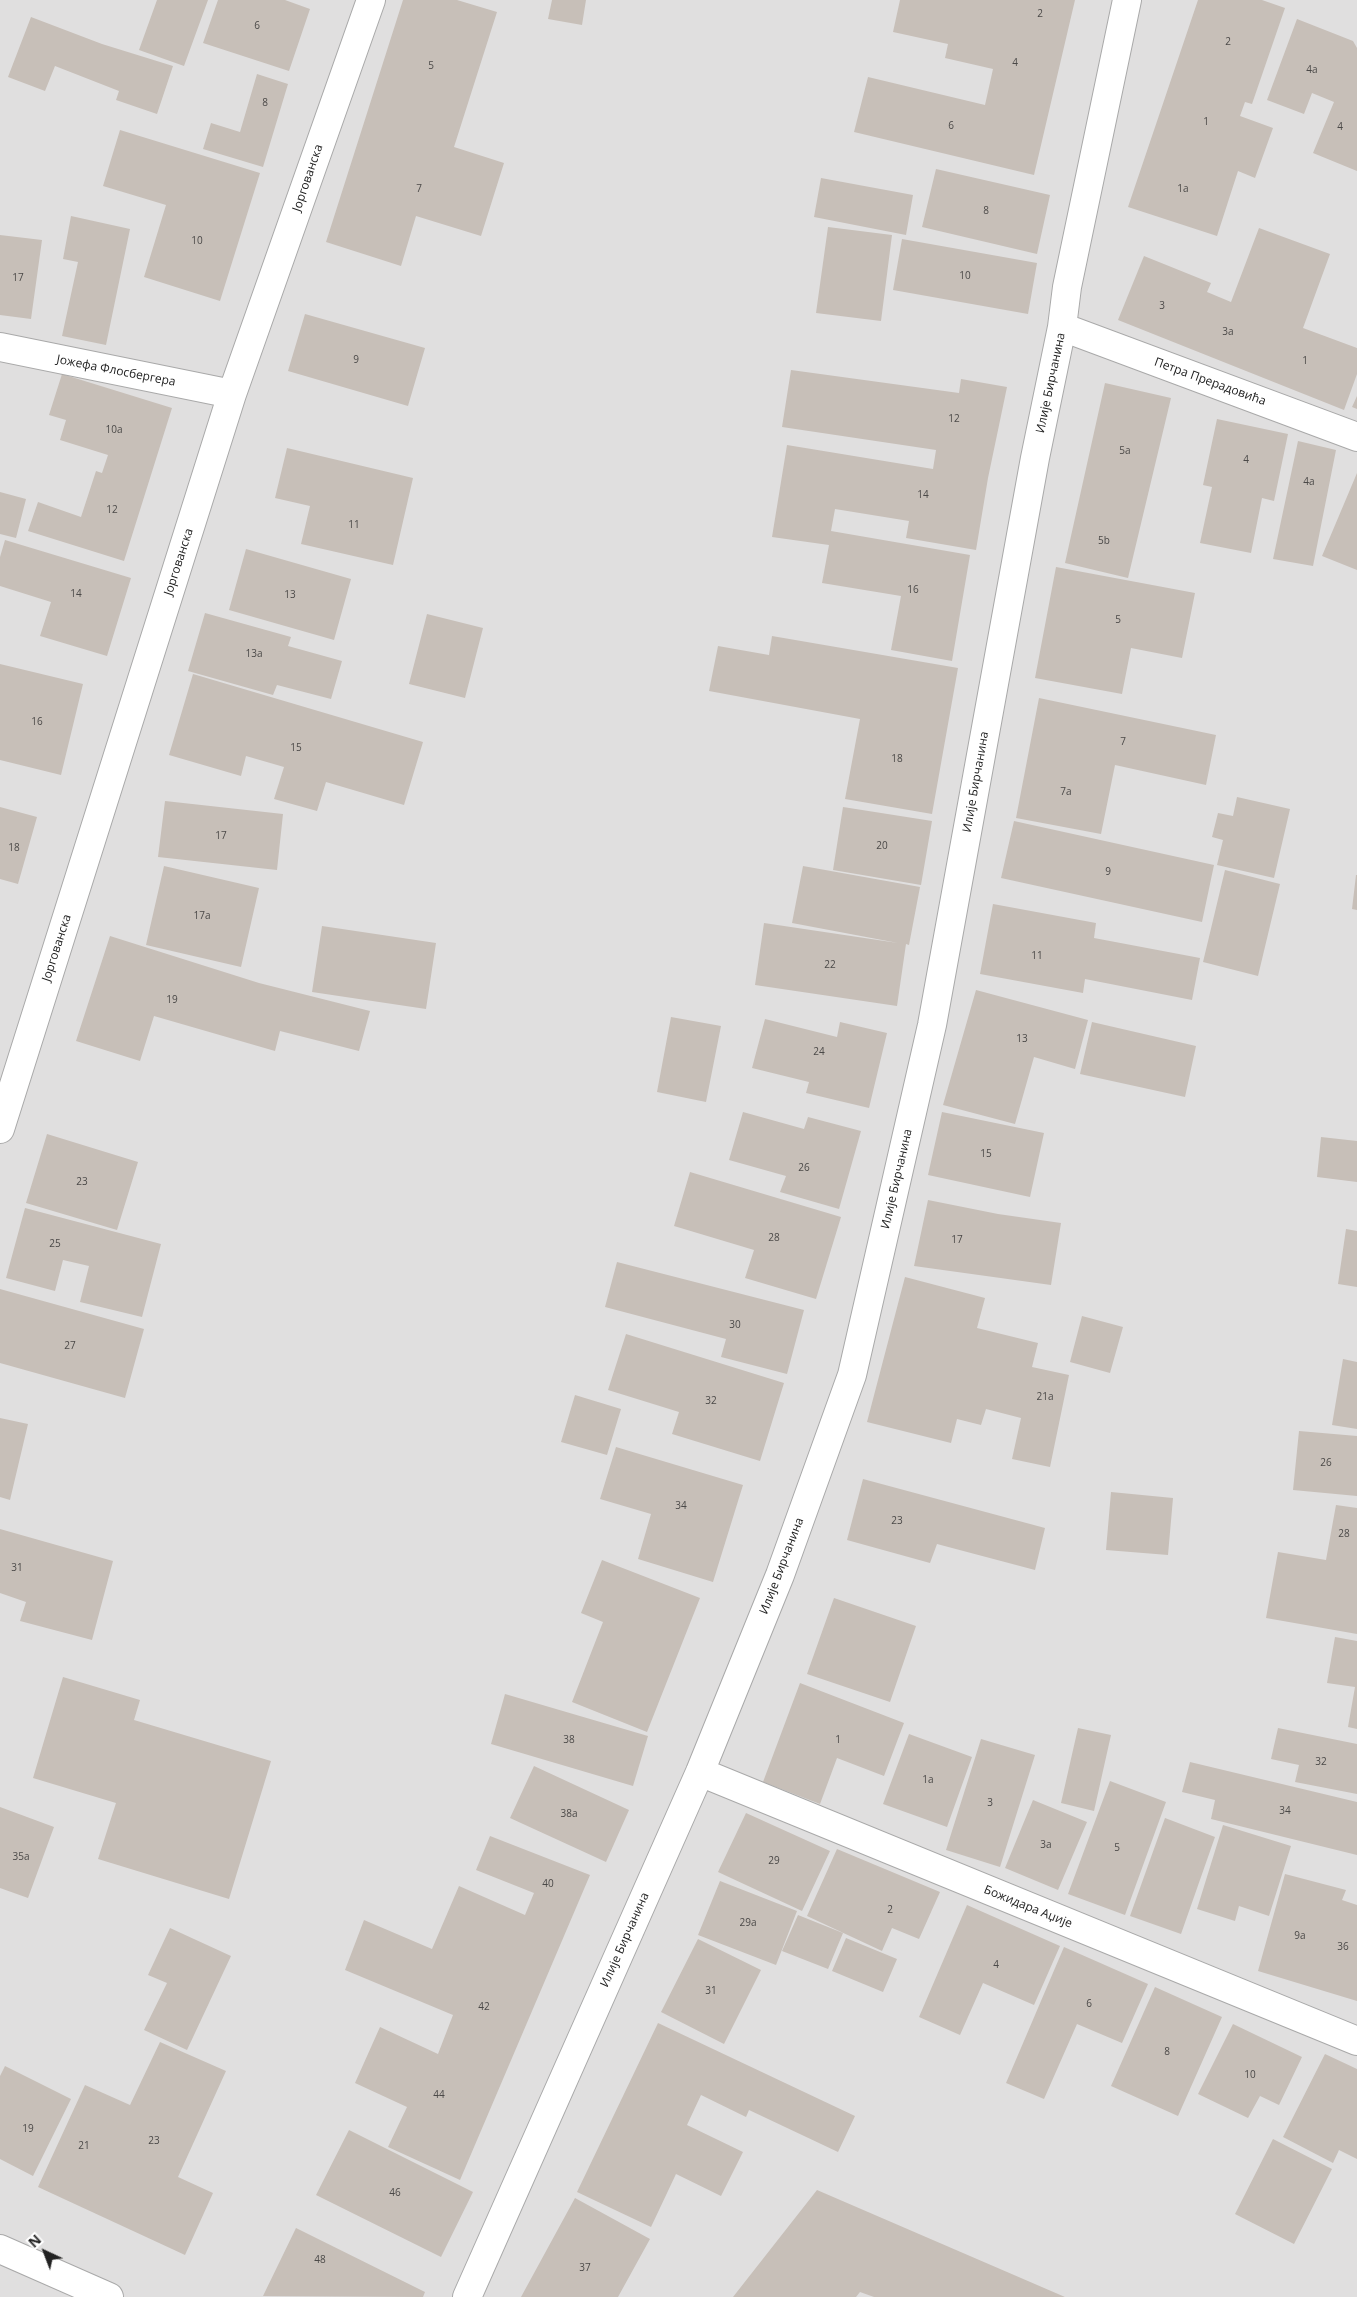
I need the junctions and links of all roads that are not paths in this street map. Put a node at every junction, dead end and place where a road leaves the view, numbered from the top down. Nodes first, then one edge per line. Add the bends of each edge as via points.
1 (370, 0) edge
2 (1127, 0) edge
3 (1062, 327) junction
4 (0, 347) edge
5 (232, 394) junction
6 (1357, 436) edge
7 (0, 1129) edge
8 (700, 1772) junction
9 (1357, 2042) edge
10 (0, 2249) edge
11 (109, 2297) edge
12 (467, 2297) edge

1 - 5 street, Јоргованска
2 - 3 street, Илије Бирчанина via 1067,287
3 - 6 street, Петра Прерадовића
3 - 8 street, Илије Бирчанина via 1035,458 932,1025 852,1375 780,1575
4 - 5 street, Јожефа Флосбергера
5 - 7 street, Јоргованска
8 - 9 street, Божидара Аџије
8 - 12 street, Илије Бирчанина
10 - 11 street

